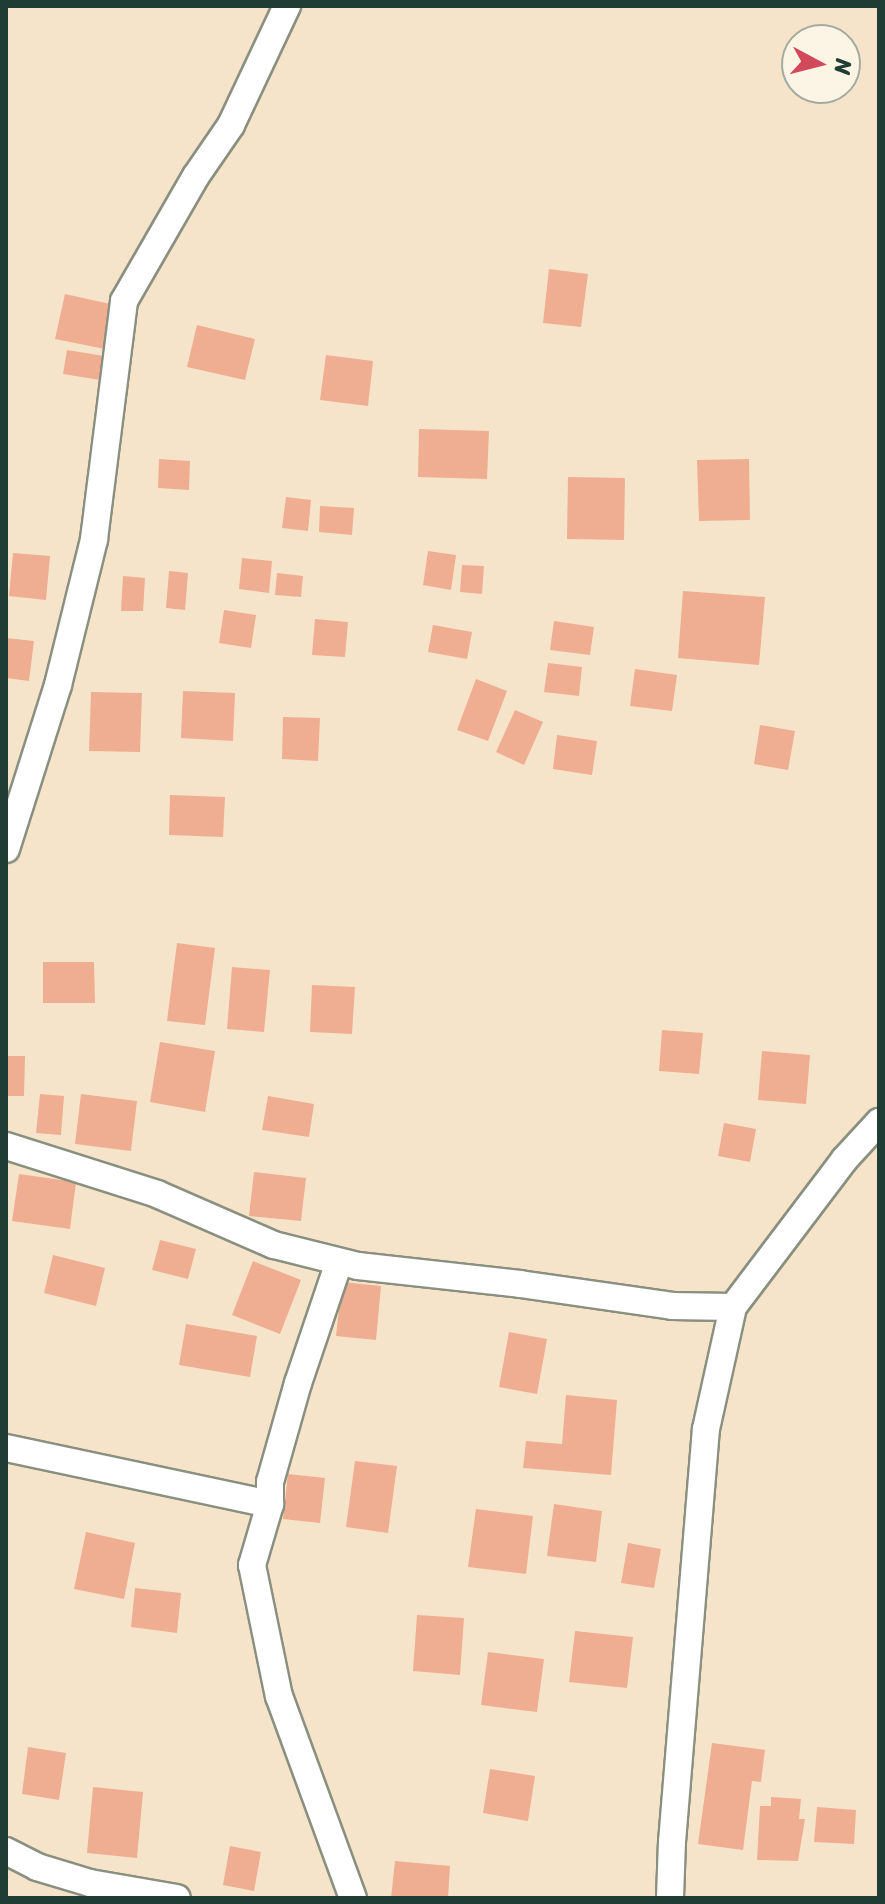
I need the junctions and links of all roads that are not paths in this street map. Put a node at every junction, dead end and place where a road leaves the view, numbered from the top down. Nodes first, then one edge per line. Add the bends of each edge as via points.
1 (287, 6) edge
2 (18, 764) edge
3 (6, 849) edge
4 (879, 1122) edge
5 (6, 1146) edge
6 (339, 1262) junction
7 (733, 1307) junction
8 (6, 1448) edge
9 (270, 1504) junction
10 (6, 1851) edge
11 (177, 1898) edge
12 (353, 1898) edge
13 (670, 1898) edge

1 - 2 street via 231,125 124,301 94,539 58,685
2 - 3 street
4 - 7 street
5 - 6 street via 157,1194 274,1245
6 - 7 street via 672,1306
6 - 9 street via 298,1383 270,1482
7 - 13 street via 706,1429
8 - 9 street
9 - 12 street via 252,1565 279,1696
10 - 11 street via 90,1883

